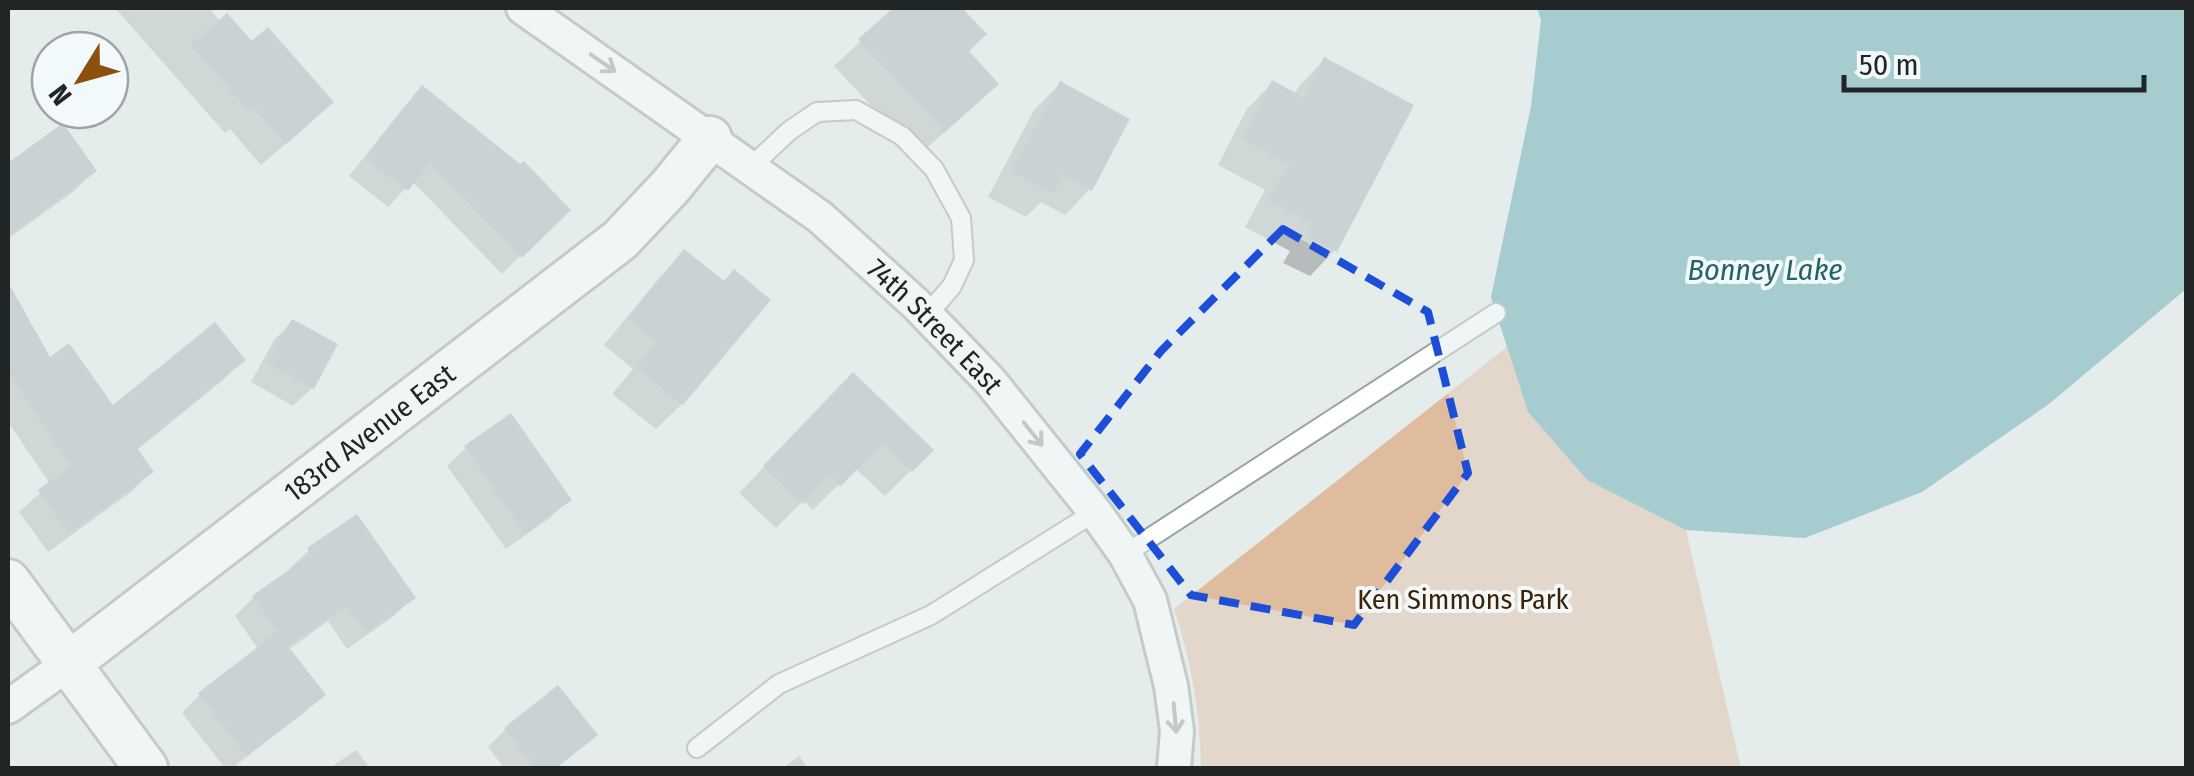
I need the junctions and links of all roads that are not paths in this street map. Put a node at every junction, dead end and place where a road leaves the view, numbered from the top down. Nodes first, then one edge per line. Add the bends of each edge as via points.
1 (523, 8) edge
2 (710, 138) junction
3 (751, 167) junction
4 (1496, 313) dead end
5 (928, 316) junction
6 (1095, 512) junction
7 (1125, 554) junction
8 (8, 581) edge
9 (68, 664) junction
10 (8, 707) edge
11 (697, 748) dead end
12 (146, 768) edge
13 (1174, 768) edge

1 -> 2 street, 74th Street East
2 - 3 street, 74th Street East
2 - 9 street, 183rd Avenue East via 620,240
3 - 5 street, 74th Street East via 820,217
3 - 5 lane via 818,112 856,110 902,136 934,170 961,218 964,260
4 - 7 lane
5 -> 6 street, 74th Street East
6 - 7 street, 74th Street East
6 - 11 lane via 931,615 779,684
7 -> 13 street, 74th Street East via 1150,600 1162,644 1177,730
8 - 9 street
9 - 10 street, 183rd Avenue East
9 - 12 street

